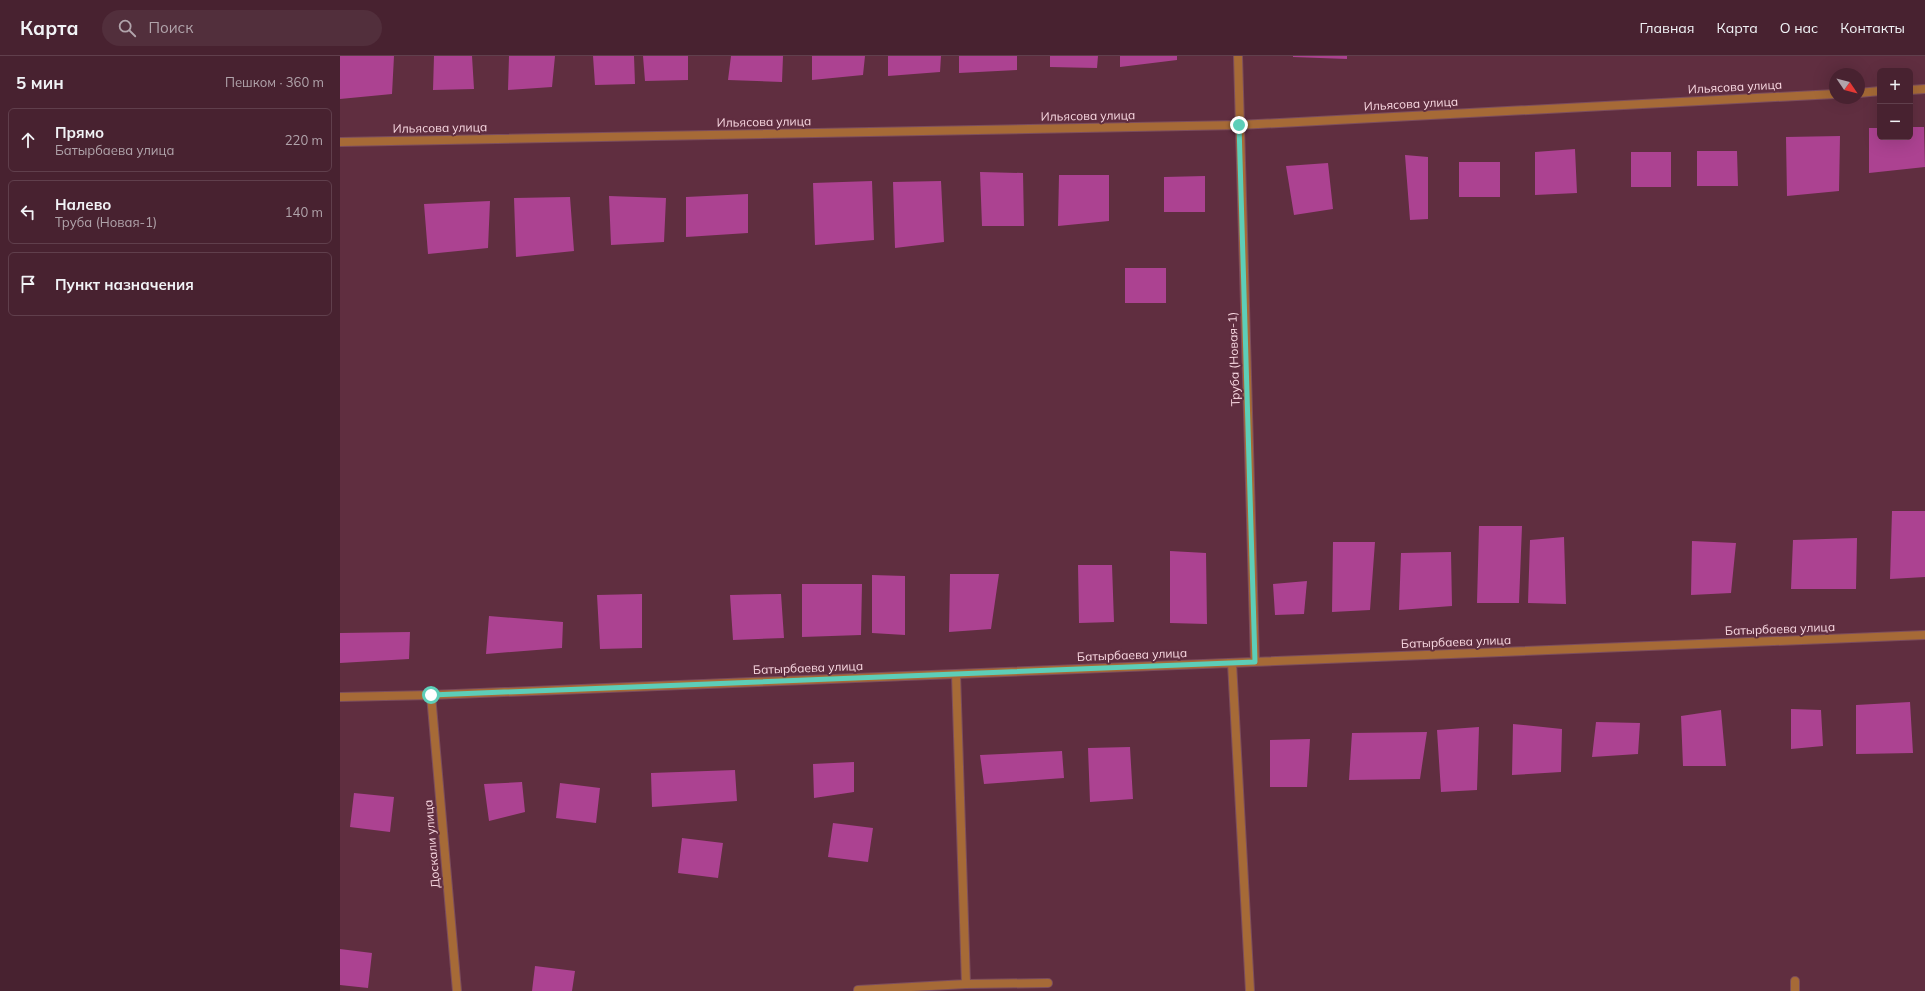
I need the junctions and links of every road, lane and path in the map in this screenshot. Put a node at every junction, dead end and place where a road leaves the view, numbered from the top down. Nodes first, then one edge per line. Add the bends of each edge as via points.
1 (1238, 56) edge
2 (1925, 89) edge
3 (1913, 90) edge
4 (1877, 92) edge
5 (1865, 93) edge
6 (1829, 94) edge
7 (1239, 125) junction
8 (340, 142) edge
9 (1925, 635) edge
10 (1255, 662) junction
11 (1232, 663) junction
12 (956, 674) junction
13 (431, 695) junction
14 (340, 697) edge
15 (1795, 981) dead end
16 (1048, 983) dead end
17 (966, 984) junction
18 (457, 991) edge
19 (858, 991) edge
20 (1250, 991) edge
21 (1795, 991) edge

1 - 7 street, Труба (Новая-1)
2 - 3 street
4 - 5 street
6 - 7 street, Ильясова улица
7 - 8 street, Ильясова улица
7 - 10 street, Труба (Новая-1)
9 - 10 street, Батырбаева улица
10 - 11 street, Батырбаева улица
11 - 12 street, Батырбаева улица
11 - 20 street
12 - 13 street, Батырбаева улица
12 - 17 street
13 - 14 street, Батырбаева улица
13 - 18 street, Доскали улица
15 - 21 street
16 - 17 street
17 - 19 street

